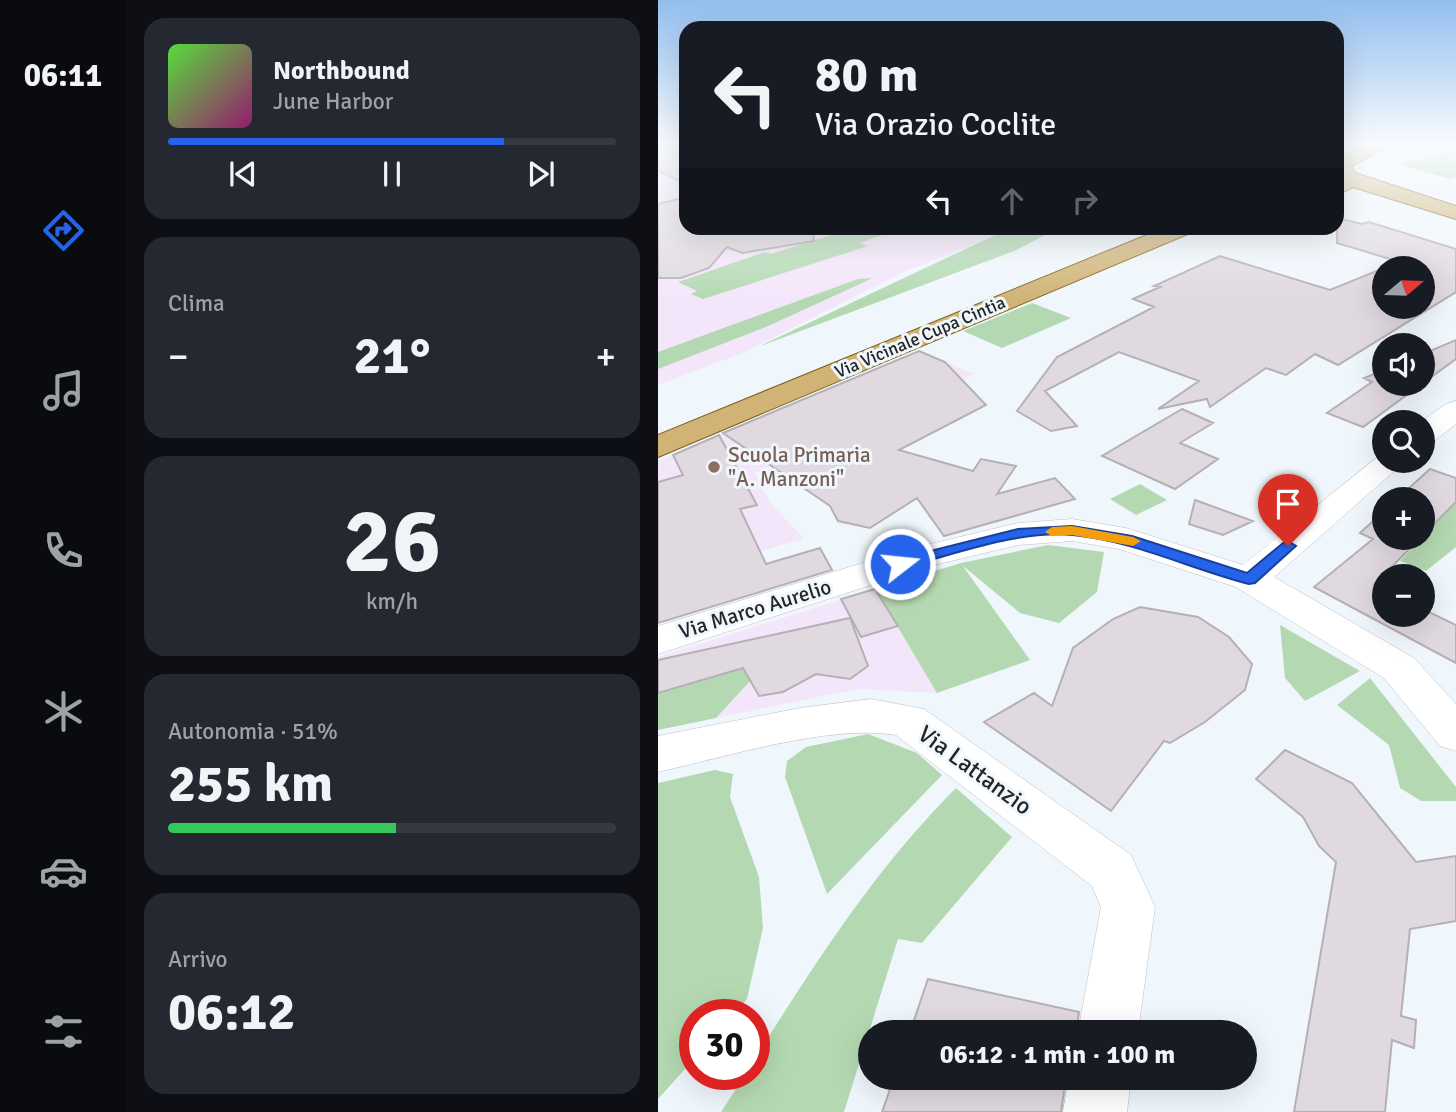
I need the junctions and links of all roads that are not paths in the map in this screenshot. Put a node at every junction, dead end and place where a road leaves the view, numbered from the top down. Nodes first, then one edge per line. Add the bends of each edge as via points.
1 (1345, 197) edge
2 (1404, 197) edge
3 (1456, 213) edge
4 (1456, 224) edge
5 (1141, 235) edge
6 (1165, 235) edge
7 (1456, 410) edge
8 (1435, 425) edge
9 (658, 432) edge
10 (1435, 438) edge
11 (1456, 445) edge
12 (658, 447) edge
13 (1375, 473) edge
14 (1249, 579) junction
15 (658, 640) edge
16 (1456, 734) edge
17 (658, 754) edge
18 (1110, 1020) edge
19 (1098, 1090) edge
20 (1095, 1112) edge

1 - 4 main road
2 - 3 main road
5 - 9 main road, Via Vicinale Cupa Cintia
6 - 12 main road, Via Vicinale Cupa Cintia
7 - 8 street
10 - 11 street
13 - 14 street
14 - 15 street, Via Marco Aurelio via 1126,539 1072,530 1018,534 918,558
14 - 16 street, Via Marco Aurelio via 1399,668
17 - 18 street, Via Lattanzio via 871,715 908,722 1112,871 1128,906
19 - 20 street

